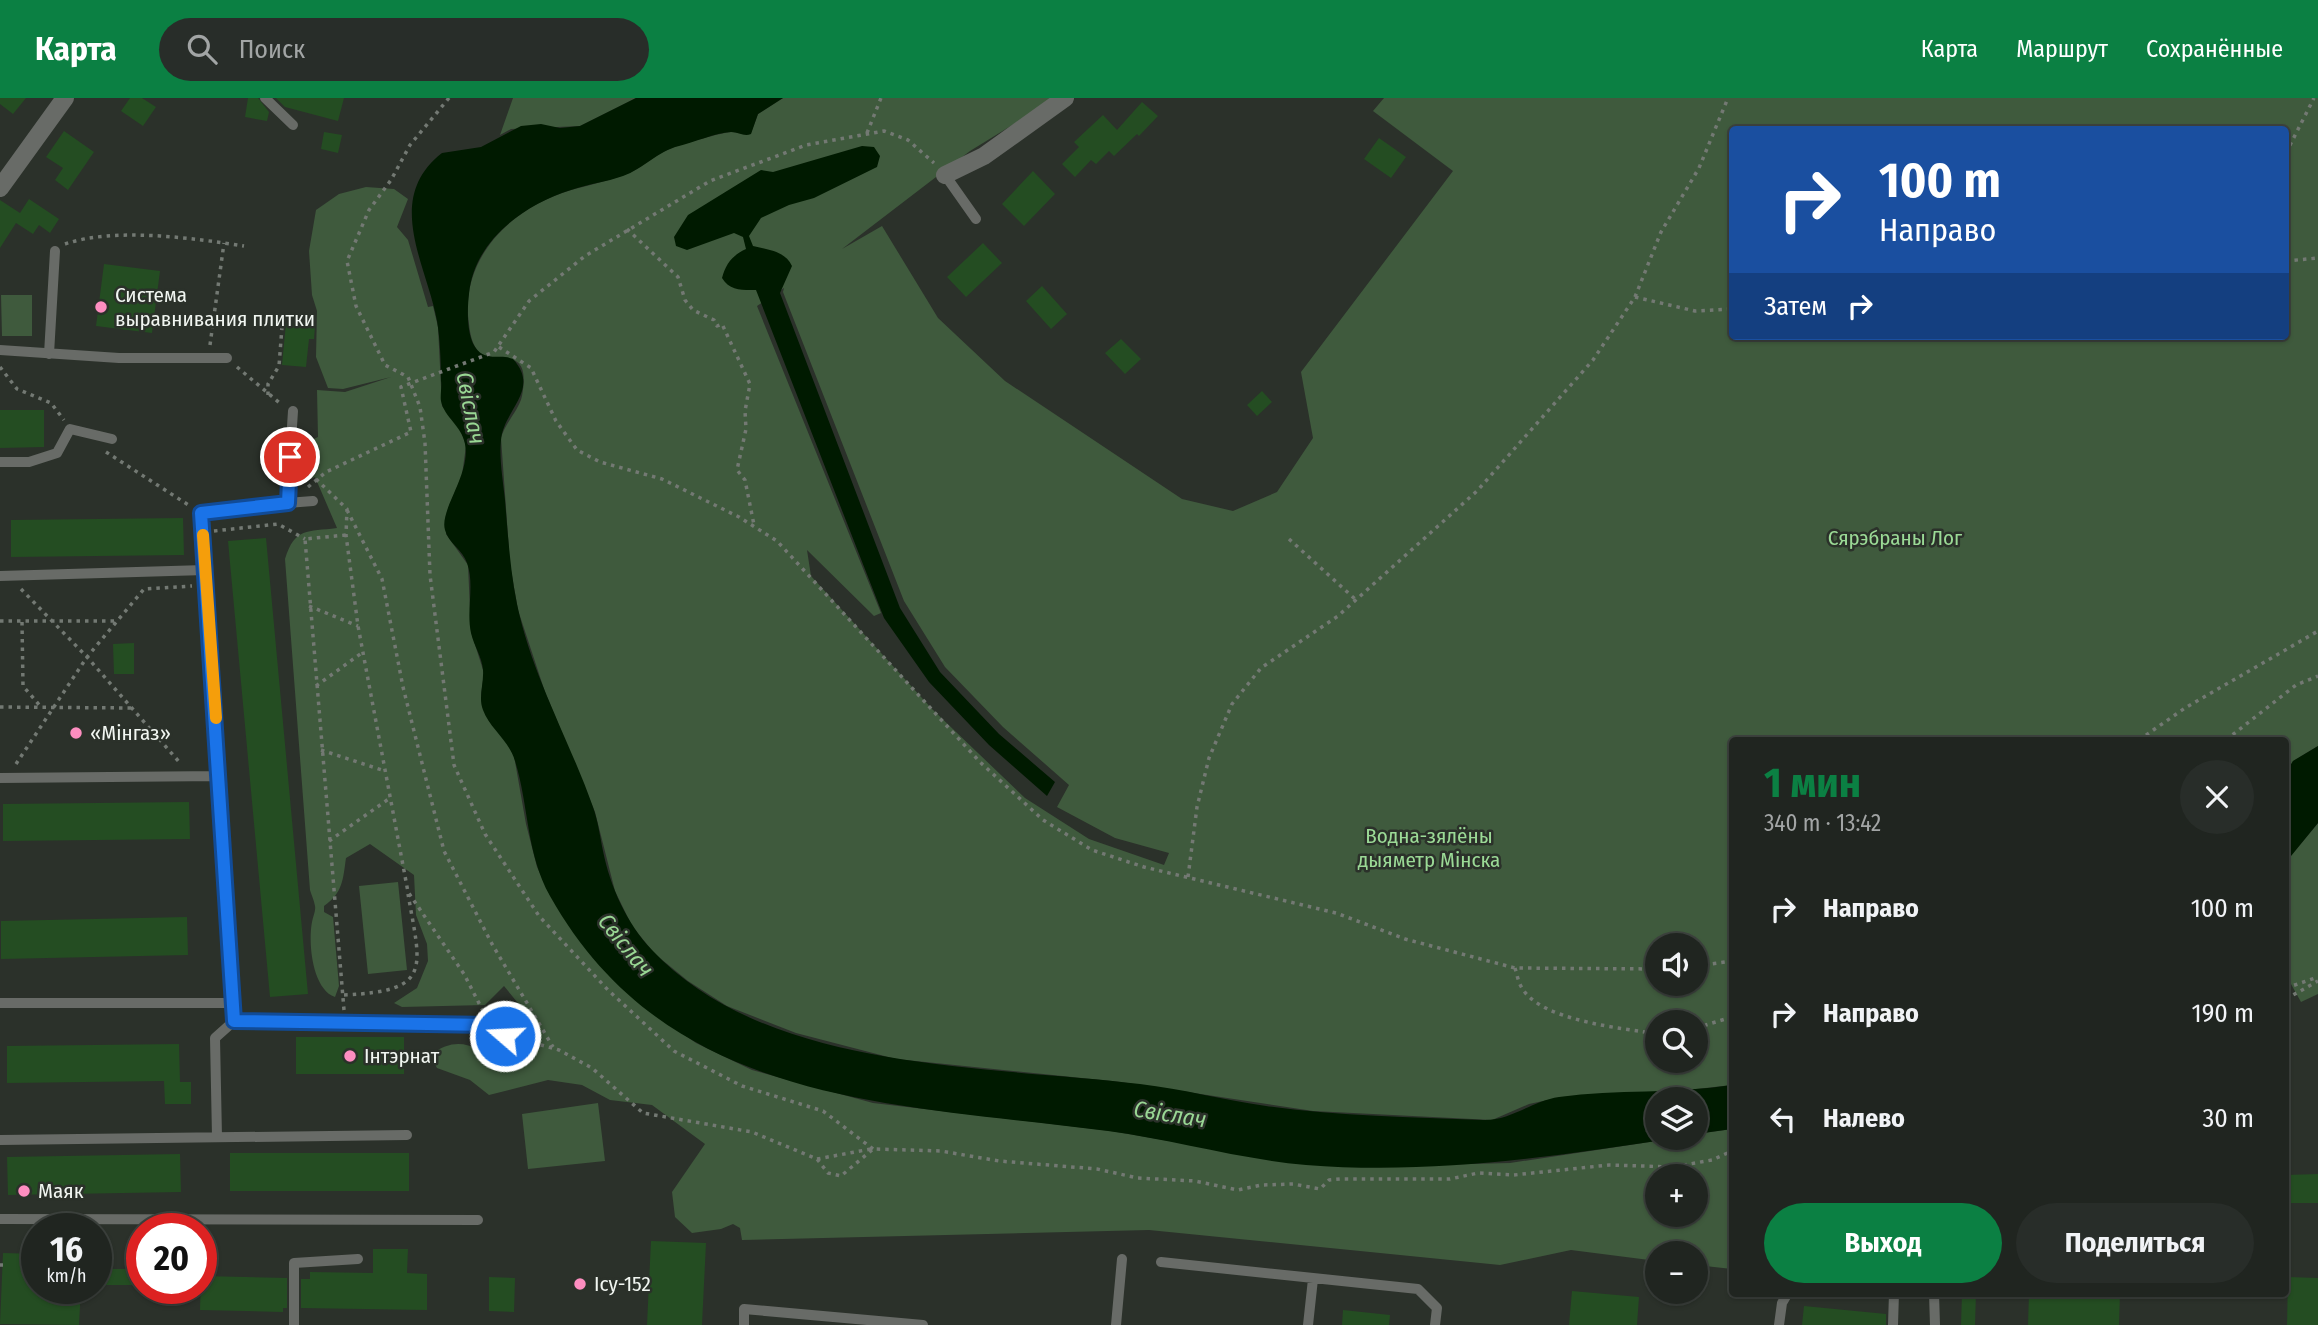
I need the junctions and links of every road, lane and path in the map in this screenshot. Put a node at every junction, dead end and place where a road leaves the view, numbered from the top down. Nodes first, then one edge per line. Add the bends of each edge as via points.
1 (65, 98) edge
2 (265, 98) edge
3 (449, 98) edge
4 (881, 98) edge
5 (1065, 98) edge
6 (1728, 98) edge
7 (2314, 98) edge
8 (293, 125) dead end
9 (867, 133) junction
10 (2289, 147) edge
11 (945, 175) junction
12 (0, 188) edge
13 (976, 219) dead end
14 (627, 229) junction
15 (224, 243) junction
16 (244, 246) dead end
17 (55, 251) joint
18 (2318, 258) edge
19 (2289, 261) edge
20 (1635, 297) junction
21 (1729, 309) edge
22 (285, 327) dead end
23 (210, 345) dead end
24 (499, 347) junction
25 (0, 350) edge
26 (49, 354) junction
27 (228, 358) joint
28 (413, 382) junction
29 (268, 396) junction
30 (293, 411) joint
31 (113, 439) dead end
32 (0, 462) edge
33 (316, 479) junction
34 (313, 500) joint
35 (288, 503) junction
36 (347, 509) junction
37 (755, 527) junction
38 (202, 533) junction
39 (346, 535) junction
40 (305, 539) junction
41 (1289, 540) dead end
42 (205, 570) junction
43 (4, 575) edge
44 (1355, 599) junction
45 (309, 606) junction
46 (0, 621) edge
47 (54, 621) junction
48 (116, 621) junction
49 (22, 622) junction
50 (358, 626) junction
51 (2318, 631) edge
52 (363, 652) junction
53 (87, 656) junction
54 (2318, 676) edge
55 (316, 686) junction
56 (0, 707) edge
57 (41, 707) junction
58 (53, 707) junction
59 (132, 708) junction
60 (2143, 737) edge
61 (2230, 737) edge
62 (321, 750) junction
63 (385, 771) junction
64 (191, 776) junction
65 (219, 776) junction
66 (3, 778) edge
67 (390, 798) junction
68 (329, 841) junction
69 (1188, 877) junction
70 (408, 892) junction
71 (1729, 961) edge
72 (1708, 964) edge
73 (1515, 968) junction
74 (1645, 969) edge
75 (2318, 979) edge
76 (2289, 987) edge
77 (344, 995) junction
78 (2289, 997) edge
79 (0, 1003) edge
80 (233, 1003) junction
81 (1729, 1018) edge
82 (234, 1021) junction
83 (344, 1023) junction
84 (1708, 1024) edge
85 (490, 1025) junction
86 (1645, 1032) edge
87 (505, 1036) joint
88 (554, 1049) junction
89 (407, 1135) dead end
90 (217, 1137) junction
91 (0, 1140) edge
92 (873, 1149) junction
93 (1729, 1152) edge
94 (817, 1159) junction
95 (0, 1219) edge
96 (478, 1220) dead end
97 (358, 1259) dead end
98 (1122, 1259) dead end
99 (1161, 1262) dead end
100 (1313, 1279) junction
101 (1786, 1297) edge
102 (1894, 1297) edge
103 (1934, 1297) edge
104 (294, 1325) edge
105 (744, 1325) edge
106 (923, 1325) edge
107 (1116, 1325) edge
108 (1308, 1325) edge
109 (1435, 1325) edge
110 (1779, 1325) edge
111 (1893, 1325) edge
112 (1935, 1325) edge

1 - 12 street
2 - 8 lane
3 - 28 path via 410,145 369,210 347,261 356,306 385,365
4 - 9 path
5 - 11 street via 984,156
6 - 20 path via 1699,168 1661,232
7 - 10 path
9 - 11 path via 884,131 908,140
9 - 14 path via 806,145 710,181
11 - 13 lane
14 - 24 path via 529,301
14 - 37 path via 678,277 685,300 694,310 714,320 716,327 722,324 750,384 737,470 745,480
15 - 16 path
15 - 17 path via 114,234 80,239
15 - 23 path
17 - 26 lane
18 - 19 path
20 - 21 path via 1695,312
20 - 44 path via 1593,360 1477,491
22 - 29 path via 280,367 268,384
24 - 28 path
24 - 37 path via 531,368 556,421 577,450 600,462 662,479
25 - 26 lane
26 - 27 lane
27 - 29 path
28 - 33 path via 401,387 411,432
28 - 92 path via 425,443 430,575 454,765 485,834 539,916 608,990 674,1051 742,1086 823,1111
29 - 30 path
30 - 35 lane
31 - 32 lane via 70,429 57,453 29,462
33 - 34 path via 308,485
33 - 36 path
34 - 35 lane
35 - 38 lane via 201,513
36 - 39 path
36 - 88 path via 382,579 403,687 444,851
37 - 69 path via 777,541 980,762 1043,820 1092,850
38 - 40 path via 278,524
38 - 42 lane
39 - 40 path
39 - 50 path
40 - 45 path
41 - 44 path
42 - 43 lane
42 - 48 path via 191,587 144,589
42 - 65 lane
43 - 47 path
44 - 69 path via 1316,632 1261,668 1232,704 1209,758
45 - 50 path
45 - 55 path
46 - 49 path
47 - 48 path
47 - 49 path
47 - 53 path
48 - 53 path
49 - 57 path via 23,686
50 - 52 path
51 - 60 path
52 - 55 path
52 - 63 path
53 - 58 path
53 - 59 path
54 - 61 path via 2295,685
55 - 62 path
56 - 57 path
57 - 58 path
58 - 59 path
58 - 66 path
59 - 64 path
62 - 63 path
62 - 68 path
63 - 67 path
64 - 65 lane
64 - 66 lane
65 - 80 lane
67 - 68 path
67 - 70 path
68 - 77 path
69 - 73 path via 1336,913 1405,939
70 - 77 path via 418,950 412,977 388,992
70 - 85 path via 464,974
71 - 72 path
73 - 74 path
73 - 86 path via 1522,989 1538,1004 1568,1017
75 - 76 path
75 - 78 path
77 - 83 path
79 - 80 lane
80 - 82 lane
81 - 84 path
82 - 83 lane
82 - 90 lane via 215,1038
83 - 85 lane
85 - 87 lane
87 - 88 path
88 - 94 path via 592,1068 643,1113 752,1132
89 - 90 lane
90 - 91 lane
92 - 93 path via 942,1151 1238,1190 1293,1184 1320,1189 1329,1180 1340,1179 1450,1179 1478,1173 1514,1175 1609,1165 1673,1167 1712,1160
92 - 94 path
92 - 94 path via 841,1176 828,1173
95 - 96 lane
97 - 104 lane via 294,1263
98 - 107 lane
99 - 100 lane
100 - 108 lane
100 - 109 lane via 1418,1289 1437,1308
101 - 110 lane
102 - 111 lane
103 - 112 lane
105 - 106 lane via 744,1309

